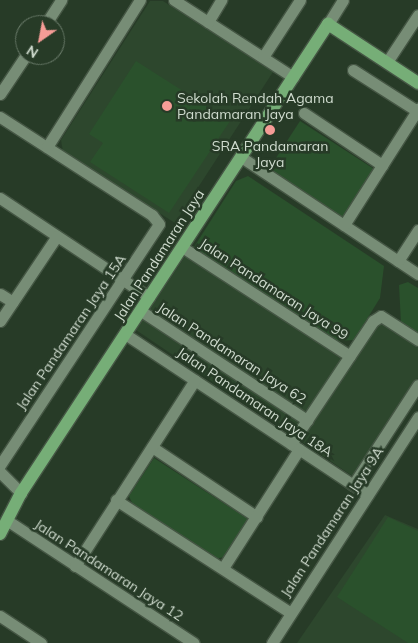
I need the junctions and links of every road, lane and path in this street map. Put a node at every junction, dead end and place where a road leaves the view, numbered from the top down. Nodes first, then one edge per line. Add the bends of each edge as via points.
1 (62, 0) edge
2 (140, 0) edge
3 (174, 0) edge
4 (221, 0) edge
5 (300, 0) edge
6 (343, 0) edge
7 (52, 15) edge
8 (418, 15) edge
9 (208, 22) junction
10 (328, 24) junction
11 (407, 31) junction
12 (418, 38) edge
13 (263, 57) junction
14 (387, 62) junction
15 (19, 65) edge
16 (353, 70) dead end
17 (294, 76) junction
18 (418, 83) edge
19 (0, 94) edge
20 (418, 110) edge
21 (304, 113) dead end
22 (0, 117) edge
23 (47, 147) junction
24 (241, 157) junction
25 (382, 165) junction
26 (0, 198) edge
27 (344, 225) junction
28 (418, 230) edge
29 (56, 236) junction
30 (182, 247) junction
31 (398, 261) junction
32 (418, 274) edge
33 (123, 280) junction
34 (0, 294) edge
35 (150, 297) junction
36 (13, 302) junction
37 (140, 311) junction
38 (0, 321) edge
39 (125, 334) junction
40 (418, 340) edge
41 (350, 356) junction
42 (195, 380) junction
43 (418, 385) edge
44 (418, 417) edge
45 (308, 420) junction
46 (295, 447) junction
47 (152, 448) junction
48 (0, 465) edge
49 (0, 472) edge
50 (353, 485) junction
51 (368, 495) junction
52 (19, 498) junction
53 (116, 500) junction
54 (257, 517) junction
55 (8, 522) junction
56 (0, 534) edge
57 (76, 566) junction
58 (224, 568) junction
59 (291, 613) junction
60 (0, 616) edge
61 (34, 641) edge
62 (194, 643) edge
63 (272, 643) edge

1 - 7 street
2 - 23 street
3 - 9 street
4 - 9 street
5 - 13 street
6 - 10 street, Jalan Pandamaran Jaya
8 - 11 street
9 - 13 street
10 - 14 main road
10 - 17 main road, Jalan Pandamaran Jaya
11 - 12 street
11 - 14 street
13 - 17 street
14 - 18 main road
15 - 19 street
16 - 20 street
17 - 24 main road, Jalan Pandamaran Jaya
20 - 25 street
21 - 25 street
22 - 23 street
23 - 33 street, Jalan Pandamaran Jaya 15A via 152,215 159,224
24 - 27 street
24 - 30 main road, Jalan Pandamaran Jaya
25 - 27 street
26 - 29 street
27 - 31 street
28 - 31 street
29 - 33 street
29 - 36 street
30 - 35 main road, Jalan Pandamaran Jaya
30 - 41 street, Jalan Pandamaran Jaya 99
31 - 32 street
33 - 35 street
33 - 48 street, Jalan Pandamaran Jaya 15A
34 - 36 street
35 - 37 main road, Jalan Pandamaran Jaya
36 - 38 street
37 - 39 main road, Jalan Pandamaran Jaya
37 - 45 street, Jalan Pandamaran Jaya 62
39 - 42 street, Jalan Pandamaran Jaya 18A
39 - 52 main road, Jalan Pandamaran Jaya
40 - 41 street via 381,316 373,320
41 - 45 street
42 - 46 street, Jalan Pandamaran Jaya 18A
42 - 47 street
43 - 50 street
44 - 51 street, Jalan Pandamaran Jaya 9A
45 - 46 street
46 - 50 street, Jalan Pandamaran Jaya 18A
46 - 54 street
47 - 53 street
47 - 54 street
49 - 52 street
50 - 51 street, Jalan Pandamaran Jaya 18A
51 - 59 street, Jalan Pandamaran Jaya 9A
52 - 55 main road, Jalan Pandamaran Jaya
53 - 57 street
53 - 58 street
54 - 58 street
55 - 56 main road, Jalan Pandamaran Jaya
55 - 57 street, Jalan Pandamaran Jaya 12
57 - 62 street, Jalan Pandamaran Jaya 12
58 - 59 street
59 - 63 street, Jalan Pandamaran Jaya 9A
60 - 61 street

